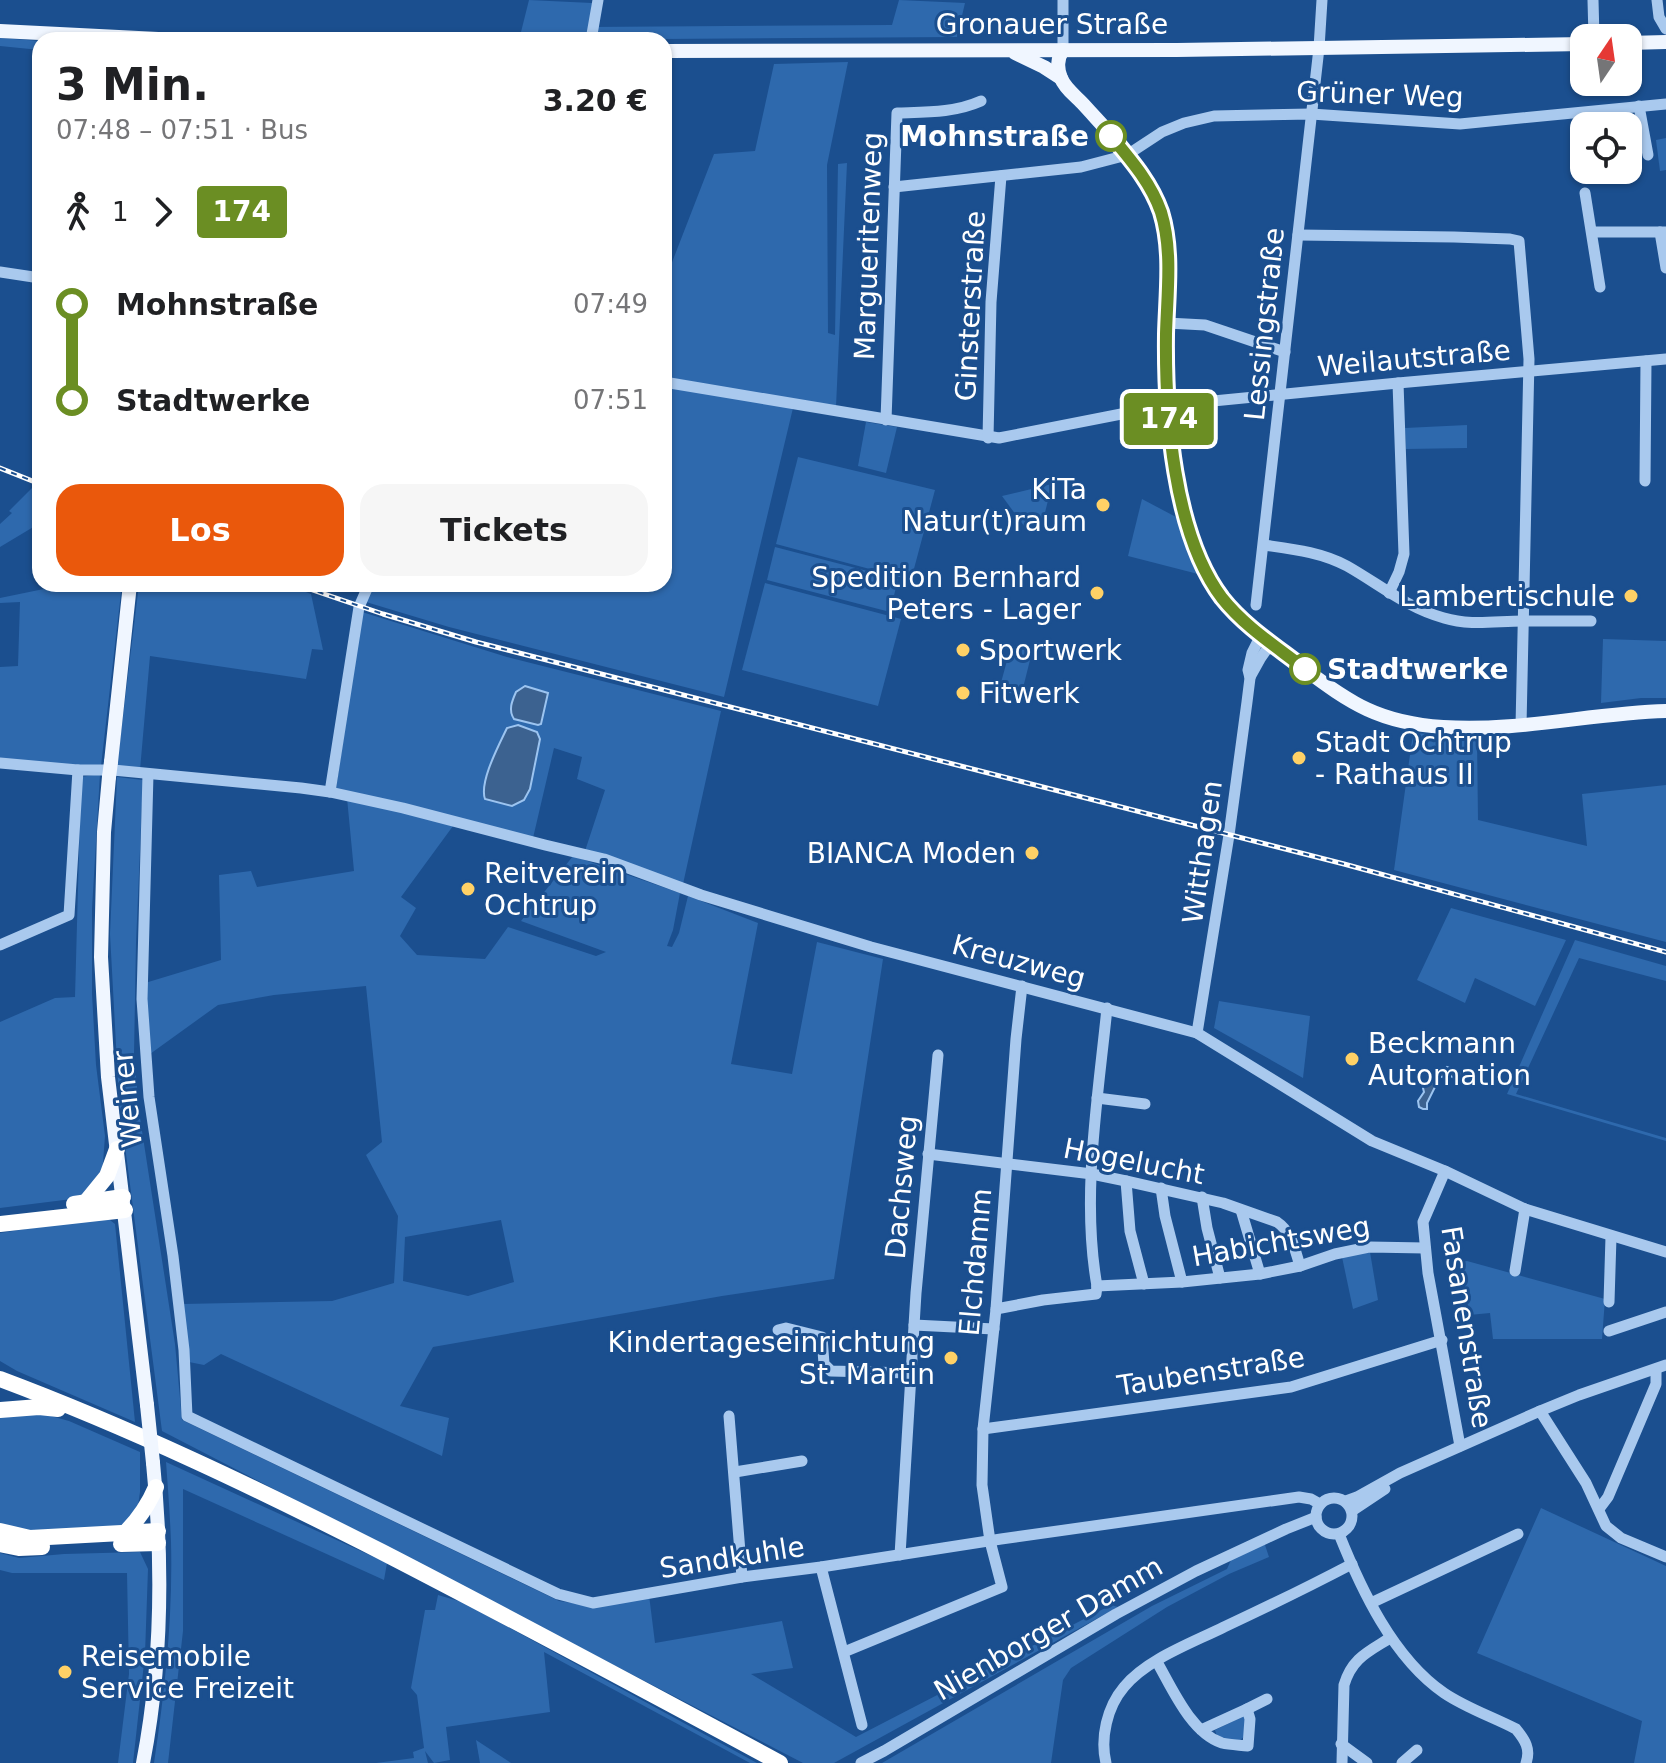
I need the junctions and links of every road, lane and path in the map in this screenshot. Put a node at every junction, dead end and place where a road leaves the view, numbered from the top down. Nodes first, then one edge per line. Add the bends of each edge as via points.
1 (598, 0) edge
2 (1063, 0) edge
3 (1322, 0) edge
4 (1593, 0) edge
5 (1657, 0) edge
6 (1594, 24) edge
7 (1666, 29) edge
8 (0, 31) edge
9 (592, 32) edge
10 (32, 33) edge
11 (1666, 42) edge
12 (1642, 43) edge
13 (1570, 44) edge
14 (1319, 48) junction
15 (1007, 50) junction
16 (1063, 50) junction
17 (672, 51) edge
18 (1061, 78) junction
19 (1074, 94) junction
20 (981, 101) dead end
21 (1666, 104) edge
22 (1639, 106) junction
23 (1311, 114) junction
24 (1127, 155) junction
25 (1648, 155) dead end
26 (1001, 176) junction
27 (894, 187) junction
28 (1585, 193) dead end
29 (1592, 232) junction
30 (1663, 232) edge
31 (1298, 235) junction
32 (1666, 268) edge
33 (0, 272) edge
34 (32, 277) edge
35 (1600, 287) dead end
36 (1167, 323) junction
37 (1285, 352) junction
38 (1666, 359) edge
39 (1646, 361) junction
40 (1528, 371) junction
41 (672, 383) edge
42 (1398, 383) junction
43 (1281, 394) junction
44 (1167, 405) junction
45 (886, 420) junction
46 (988, 438) junction
47 (1645, 481) dead end
48 (1264, 545) junction
49 (129, 592) edge
50 (366, 592) edge
51 (1389, 593) junction
52 (1256, 605) dead end
53 (1522, 621) junction
54 (1591, 621) dead end
55 (1266, 639) junction
56 (1666, 711) edge
57 (1521, 726) junction
58 (0, 763) edge
59 (78, 770) junction
60 (148, 774) junction
61 (330, 792) junction
62 (0, 945) edge
63 (1022, 986) junction
64 (1107, 1008) junction
65 (1197, 1033) junction
66 (938, 1055) dead end
67 (1097, 1098) junction
68 (1145, 1104) dead end
69 (117, 1149) junction
70 (928, 1154) junction
71 (1007, 1164) junction
72 (1445, 1171) junction
73 (1092, 1174) junction
74 (1126, 1181) junction
75 (1161, 1188) junction
76 (1202, 1197) junction
77 (85, 1203) junction
78 (124, 1203) junction
79 (1525, 1209) junction
80 (1241, 1210) junction
81 (0, 1214) edge
82 (0, 1224) edge
83 (1611, 1237) junction
84 (1425, 1248) junction
85 (1666, 1252) edge
86 (1300, 1266) junction
87 (1515, 1271) dead end
88 (1260, 1274) junction
89 (1220, 1278) junction
90 (1182, 1282) junction
91 (1144, 1284) junction
92 (1097, 1286) junction
93 (1609, 1302) dead end
94 (996, 1309) junction
95 (1666, 1312) edge
96 (914, 1325) junction
97 (994, 1329) junction
98 (778, 1330) dead end
99 (1609, 1331) dead end
100 (1442, 1340) junction
101 (1661, 1367) edge
102 (910, 1373) junction
103 (2, 1379) edge
104 (0, 1410) edge
105 (77, 1411) junction
106 (1540, 1411) junction
107 (187, 1416) joint
108 (729, 1416) dead end
109 (983, 1429) junction
110 (1460, 1446) junction
111 (802, 1461) dead end
112 (735, 1472) junction
113 (156, 1487) junction
114 (1320, 1504) junction
115 (1349, 1506) junction
116 (1599, 1509) junction
117 (1318, 1522) junction
118 (0, 1531) edge
119 (124, 1534) junction
120 (1339, 1534) junction
121 (1518, 1534) dead end
122 (158, 1537) junction
123 (990, 1541) junction
124 (0, 1544) edge
125 (900, 1555) junction
126 (1666, 1557) edge
127 (1352, 1564) junction
128 (821, 1567) junction
129 (742, 1577) junction
130 (1371, 1603) junction
131 (1390, 1638) junction
132 (844, 1652) junction
133 (1157, 1662) junction
134 (1267, 1699) dead end
135 (1247, 1709) junction
136 (862, 1725) dead end
137 (1201, 1730) junction
138 (1341, 1744) junction
139 (1417, 1750) dead end
140 (143, 1763) edge
141 (780, 1763) edge
142 (861, 1763) edge
143 (1106, 1763) edge
144 (1342, 1763) edge
145 (1367, 1763) edge
146 (1402, 1763) edge
147 (1526, 1763) edge

1 - 9 street
2 - 16 street
3 - 14 street, Lessingstraße
4 - 6 street
5 - 7 street
8 - 10 main road
11 - 12 main road
13 - 14 main road, Gronauer Straße
14 - 16 main road, Gronauer Straße
14 - 23 street, Lessingstraße
15 - 16 main road, Gronauer Straße
15 - 17 main road, Gronauer Straße
15 - 18 main road
16 - 18 main road via 1058,56
16 - 19 main road
18 - 19 main road
19 - 24 main road
20 - 27 street, Margueritenweg via 946,112 897,113
21 - 22 street, Grüner Weg
22 - 23 street, Grüner Weg via 1460,124
22 - 25 street
23 - 24 street, Grüner Weg via 1214,116 1162,132
23 - 31 street, Lessingstraße
24 - 26 street via 1081,167
24 - 36 main road via 1150,188 1162,218 1168,255
26 - 27 street
26 - 46 street, Ginsterstraße
27 - 45 street, Margueritenweg
28 - 29 street
29 - 30 street
29 - 35 street
30 - 32 street
31 - 37 street, Lessingstraße
31 - 40 street via 1519,241
33 - 34 street
36 - 37 street via 1205,325
36 - 44 main road
37 - 43 street, Lessingstraße
38 - 39 street, Weilautstraße
39 - 40 street, Weilautstraße
39 - 47 street
40 - 42 street, Weilautstraße
40 - 53 street
41 - 45 street, Weilautstraße
42 - 43 street, Weilautstraße
42 - 51 street via 1404,554
43 - 44 street, Weilautstraße
43 - 48 street, Lessingstraße
44 - 46 street, Weilautstraße
44 - 55 main road via 1181,498 1200,562 1221,596
45 - 46 street, Weilautstraße
48 - 51 street via 1345,564
48 - 52 street, Lessingstraße
49 - 69 main road via 104,832 101,957
50 - 61 street
51 - 53 street via 1465,623
53 - 54 street
53 - 57 street
55 - 57 main road via 1340,696 1383,717 1443,727
55 - 65 street, Witthagen via 1250,678
56 - 57 main road
58 - 59 street
59 - 60 street
59 - 62 street via 69,915
60 - 61 street
60 - 107 street, Weiner via 142,999 149,1097 184,1350
61 - 63 street, Kreuzweg via 604,859 724,903
63 - 64 street, Kreuzweg
63 - 71 street, Elchdamm
64 - 65 street, Kreuzweg
64 - 67 street
65 - 72 street, Kreuzweg via 1372,1141
66 - 70 street, Dachsweg
67 - 68 street
67 - 73 street
69 - 77 highway via 107,1176
69 - 78 main road
70 - 71 street, Hogelucht
70 - 96 street, Dachsweg
71 - 73 street, Hogelucht
71 - 94 street, Elchdamm
72 - 79 street, Kreuzweg
72 - 84 street, Fasanenstraße via 1423,1222
73 - 74 street, Hogelucht
73 - 92 street
74 - 75 street, Hogelucht
74 - 91 street via 1130,1231
75 - 76 street, Hogelucht
75 - 90 street
76 - 80 street, Hogelucht
76 - 89 street
77 - 78 highway
77 - 81 highway
78 - 82 highway
78 - 113 main road, bridge
79 - 83 street, Kreuzweg
79 - 87 street
80 - 86 street, Hogelucht via 1284,1227
80 - 88 street
83 - 85 street, Kreuzweg
83 - 93 street
84 - 86 street, Habichtsweg via 1369,1247
84 - 100 street, Fasanenstraße
86 - 88 street, Habichtsweg
88 - 89 street, Habichtsweg
89 - 90 street, Habichtsweg
90 - 91 street, Habichtsweg
91 - 92 street, Habichtsweg
92 - 94 street, Habichtsweg via 1096,1294
94 - 97 street, Elchdamm
95 - 99 street
96 - 97 street
96 - 102 street, Dachsweg
97 - 109 street, Elchdamm
98 - 102 street via 822,1337 824,1364 831,1371
100 - 109 street, Taubenstraße via 1291,1387
100 - 110 street, Fasanenstraße
101 - 106 street
101 - 116 street
102 - 125 street, Dachsweg
103 - 105 highway
104 - 105 highway
105 - 141 highway via 323,1522
106 - 110 street
106 - 116 street
107 - 129 street, Sandkuhle via 558,1594 593,1603
108 - 112 street
109 - 123 street, Elchdamm via 982,1485
110 - 115 street
111 - 112 street
112 - 129 street
113 - 119 highway
113 - 122 main road
114 - 115 street via 1341,1498
114 - 117 street
114 - 123 street, Sandkuhle via 1299,1497
115 - 120 street via 1351,1524
116 - 126 street via 1614,1534
117 - 120 street via 1329,1533
117 - 142 street, Nienborger Damm via 1262,1540 1196,1571
118 - 119 highway via 30,1538
119 - 122 highway
120 - 127 street
121 - 130 street
122 - 124 highway via 19,1548
122 - 140 main road via 158,1642
123 - 125 street, Sandkuhle
123 - 132 street, Elchdamm via 1002,1587
125 - 128 street, Sandkuhle
127 - 130 street
127 - 133 street
128 - 129 street, Sandkuhle
128 - 132 street
130 - 131 street
131 - 138 street via 1352,1664 1347,1674
131 - 147 street via 1443,1692 1516,1729 1528,1748
132 - 136 street
133 - 137 street
133 - 143 street via 1124,1687 1112,1706 1105,1729
134 - 135 street
135 - 137 street
135 - 137 street via 1248,1746 1221,1743
138 - 144 street
138 - 145 street
139 - 146 street

